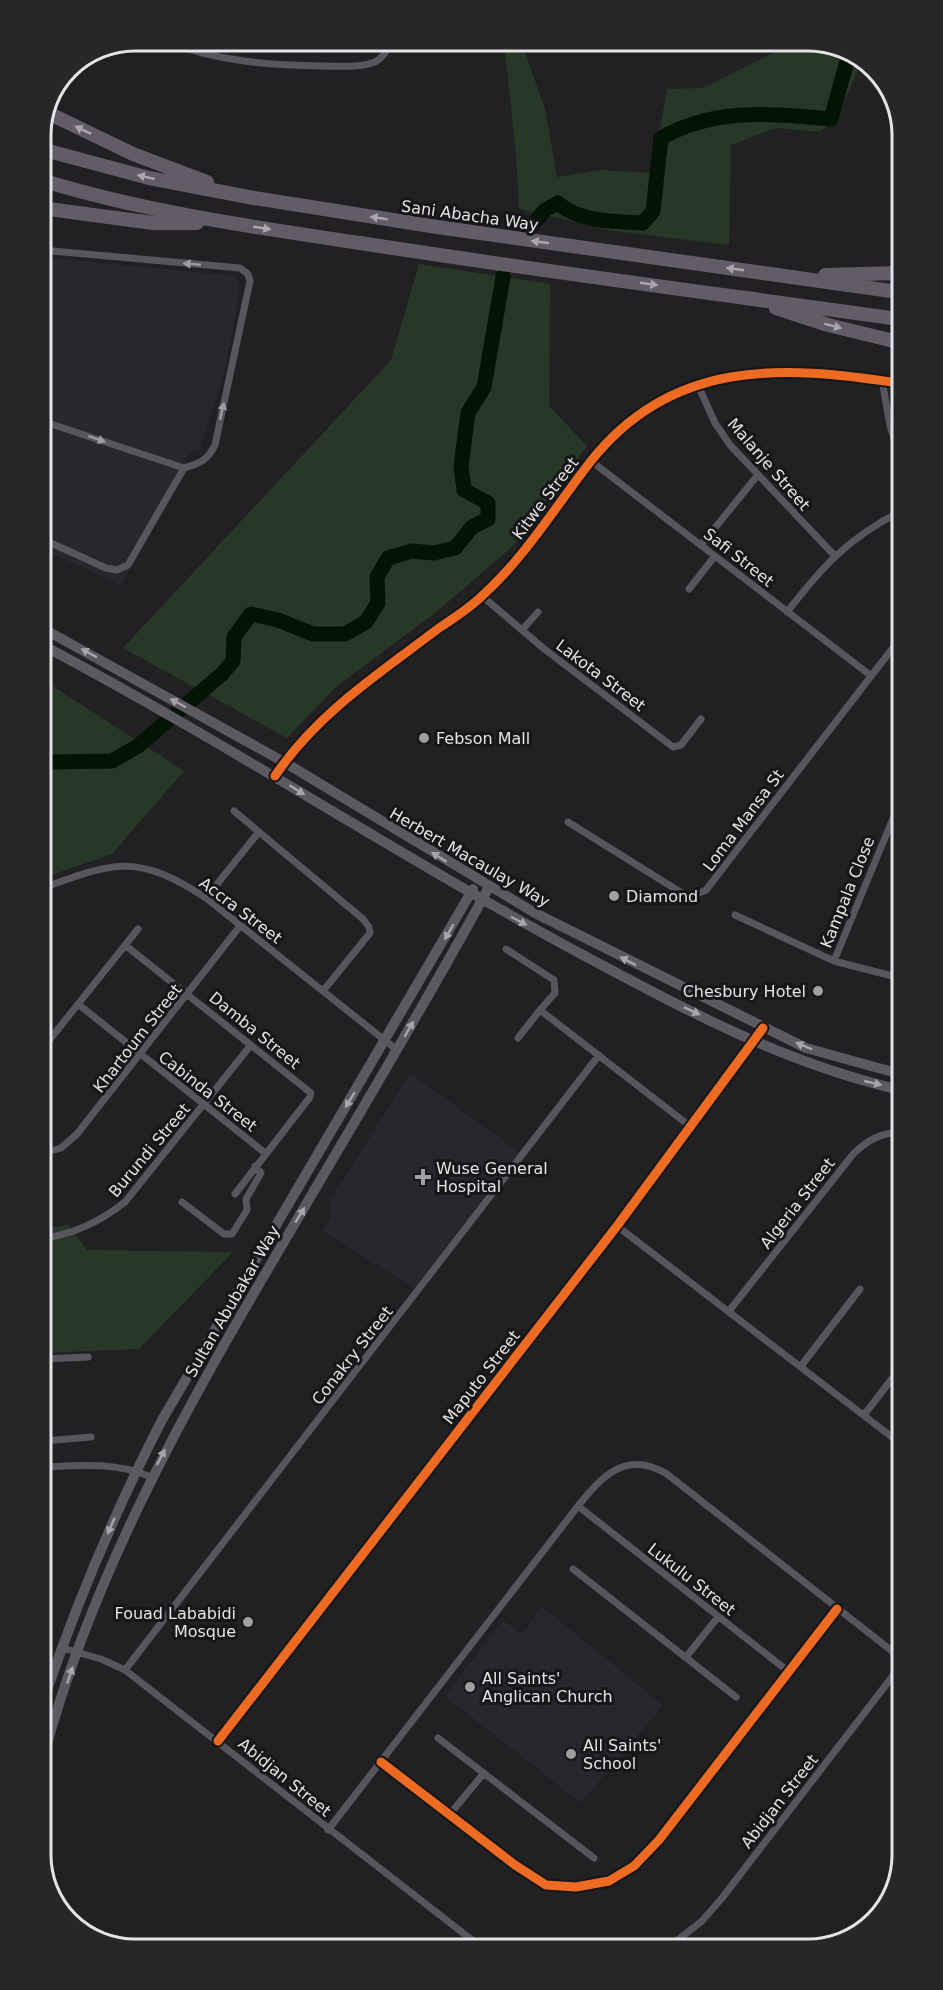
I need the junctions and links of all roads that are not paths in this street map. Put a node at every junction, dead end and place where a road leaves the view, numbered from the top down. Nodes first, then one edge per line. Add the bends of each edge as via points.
1 (202, 51) edge
2 (384, 51) edge
3 (54, 116) edge
4 (51, 152) edge
5 (51, 183) edge
6 (254, 198) junction
7 (51, 209) edge
8 (225, 222) junction
9 (51, 251) edge
10 (892, 273) edge
11 (793, 277) junction
12 (892, 290) edge
13 (737, 296) junction
14 (892, 319) edge
15 (892, 341) edge
16 (882, 380) junction
17 (892, 382) edge
18 (697, 383) junction
19 (51, 424) edge
20 (892, 432) edge
21 (591, 461) junction
22 (184, 468) junction
23 (757, 476) junction
24 (892, 515) edge
25 (51, 542) edge
26 (700, 545) junction
27 (834, 555) junction
28 (715, 556) junction
29 (690, 589) dead end
30 (482, 596) junction
31 (538, 612) dead end
32 (787, 612) junction
33 (522, 630) junction
34 (51, 633) edge
35 (892, 648) edge
36 (51, 650) edge
37 (870, 675) junction
38 (701, 719) dead end
39 (284, 762) junction
40 (275, 776) junction
41 (234, 811) dead end
42 (892, 821) edge
43 (568, 822) dead end
44 (258, 833) junction
45 (477, 881) junction
46 (51, 885) edge
47 (489, 887) junction
48 (470, 894) junction
49 (206, 898) junction
50 (482, 901) junction
51 (735, 915) dead end
52 (240, 926) junction
53 (138, 929) dead end
54 (125, 945) junction
55 (506, 949) dead end
56 (834, 961) junction
57 (892, 976) edge
58 (323, 991) junction
59 (189, 993) junction
60 (78, 1004) junction
61 (540, 1010) junction
62 (763, 1028) junction
63 (51, 1038) edge
64 (518, 1038) dead end
65 (385, 1041) junction
66 (754, 1042) junction
67 (251, 1045) junction
68 (397, 1050) junction
69 (141, 1055) junction
70 (599, 1055) junction
71 (892, 1072) edge
72 (892, 1088) edge
73 (204, 1104) junction
74 (691, 1127) junction
75 (892, 1132) edge
76 (51, 1151) edge
77 (265, 1153) junction
78 (255, 1166) junction
79 (235, 1194) dead end
80 (182, 1202) dead end
81 (617, 1226) junction
82 (51, 1236) edge
83 (860, 1289) dead end
84 (729, 1311) junction
85 (88, 1357) dead end
86 (51, 1359) edge
87 (801, 1366) junction
88 (892, 1379) edge
89 (864, 1415) junction
90 (91, 1437) dead end
91 (892, 1437) edge
92 (51, 1440) edge
93 (51, 1467) edge
94 (136, 1471) junction
95 (151, 1477) junction
96 (578, 1506) junction
97 (573, 1569) dead end
98 (837, 1609) junction
99 (718, 1617) junction
100 (62, 1648) junction
101 (892, 1651) edge
102 (78, 1652) junction
103 (686, 1657) junction
104 (125, 1670) junction
105 (789, 1672) junction
106 (892, 1677) edge
107 (51, 1679) edge
108 (735, 1697) dead end
109 (51, 1733) edge
110 (438, 1738) dead end
111 (218, 1741) junction
112 (381, 1762) junction
113 (484, 1773) junction
114 (450, 1814) junction
115 (328, 1830) junction
116 (594, 1858) dead end
117 (471, 1939) edge
118 (679, 1939) edge

1 - 2 street via 234,61 344,66 376,61
6 -> 3 highway via 133,154
6 -> 4 highway, Sani Abacha Way via 149,178
5 - 8 highway
11 -> 6 highway, Sani Abacha Way
7 - 8 highway via 153,223
8 -> 13 highway
22 -> 9 street via 209,458 214,445 242,322 248,274 240,268
10 - 11 highway
11 - 12 highway, Sani Abacha Way
13 - 14 highway
13 -> 15 highway
16 - 17 street, Kitwe Street
16 - 18 street, Kitwe Street via 764,371
16 - 20 street
18 - 21 street, Kitwe Street via 646,409
18 - 23 street, Malanje Street via 715,423
19 -> 22 street
21 - 26 street, Safi Street
21 - 30 street, Kitwe Street via 517,560
22 - 25 street via 128,565 117,570 106,568
23 - 26 street
23 - 27 street, Malanje Street
24 - 27 street
26 - 28 street, Safi Street
27 - 32 street
28 - 29 street
28 - 32 street, Safi Street
30 - 33 street, Lakota Street
30 - 39 street, Kitwe Street via 352,693 310,730
31 - 33 street
32 - 37 street, Safi Street
33 - 38 street, Lakota Street via 673,747 681,745
39 -> 34 main road, Herbert Macaulay Way
35 - 37 street, Loma Mansa St
36 - 40 main road, Herbert Macaulay Way
37 - 43 street, Loma Mansa St via 706,890 699,894 685,895
39 - 40 street, Kitwe Street
45 -> 39 main road, Herbert Macaulay Way
40 -> 48 main road, Herbert Macaulay Way
41 - 44 street
42 - 56 street, Kampala Close
44 - 49 street
44 - 58 street via 369,927 370,933
45 - 47 main road, Herbert Macaulay Way
45 - 48 main road, Sultan Abubakar Way
46 - 49 street, Accra Street via 103,868 128,866 153,869 173,877
47 - 50 main road, Sultan Abubakar Way
62 -> 47 main road, Herbert Macaulay Way
48 - 50 main road, Herbert Macaulay Way
48 -> 65 main road, Sultan Abubakar Way
49 - 52 street, Accra Street
50 -> 66 main road, Herbert Macaulay Way
68 -> 50 main road, Sultan Abubakar Way
51 - 56 street
52 - 58 street, Accra Street
52 - 59 street, Khartoum Street
53 - 54 street
54 - 59 street, Damba Street
54 - 60 street
55 - 61 street via 554,980 555,993
56 - 57 street, Kampala Close
58 - 65 street, Accra Street
59 - 67 street, Damba Street
59 - 69 street, Khartoum Street
60 - 63 street
60 - 69 street, Cabinda Street
61 - 64 street
61 - 70 street
62 - 66 street, Maputo Street
71 -> 62 main road, Herbert Macaulay Way via 806,1048
65 - 68 street, Accra Street
65 -> 94 main road, Sultan Abubakar Way via 226,1308
66 -> 72 main road, Herbert Macaulay Way via 851,1078
66 - 74 street, Maputo Street
67 - 73 street, Burundi Street
67 - 77 street, Damba Street via 311,1093
95 -> 68 main road, Sultan Abubakar Way via 220,1350
69 - 73 street, Cabinda Street
69 - 76 street, Khartoum Street via 77,1134
70 - 74 street
70 - 104 street, Conakry Street
73 - 77 street, Cabinda Street
73 - 82 street, Burundi Street via 125,1202 107,1217 82,1229
74 - 81 street, Maputo Street
75 - 84 street, Algeria Street via 868,1140 854,1154
77 - 78 street
78 - 79 street
78 - 80 street via 261,1173 246,1198 247,1210 232,1234 224,1234
81 - 84 street
81 - 111 street, Maputo Street
83 - 87 street
84 - 87 street
85 - 86 street
87 - 89 street
88 - 89 street
89 - 91 street
90 - 92 street
93 - 94 street via 107,1466
94 - 95 street
94 -> 100 main road, Sultan Abubakar Way
95 - 102 main road, Sultan Abubakar Way
96 - 98 street via 615,1469 633,1465 656,1468
96 - 99 street, Lukulu Street
96 - 112 street
97 - 103 street
98 - 101 street
98 - 105 street
99 - 103 street
99 - 105 street, Lukulu Street
100 - 102 street, Abidjan Street
100 - 107 main road, Sultan Abubakar Way
102 - 104 street, Abidjan Street
109 -> 102 main road, Sultan Abubakar Way
103 - 108 street
104 - 111 street, Abidjan Street
105 - 114 street via 659,1840 634,1866 609,1881 576,1887 546,1885
106 - 118 street, Abidjan Street via 722,1898
110 - 113 street
111 - 115 street, Abidjan Street
112 - 114 street
112 - 115 street
113 - 114 street
113 - 116 street
115 - 117 street, Abidjan Street

